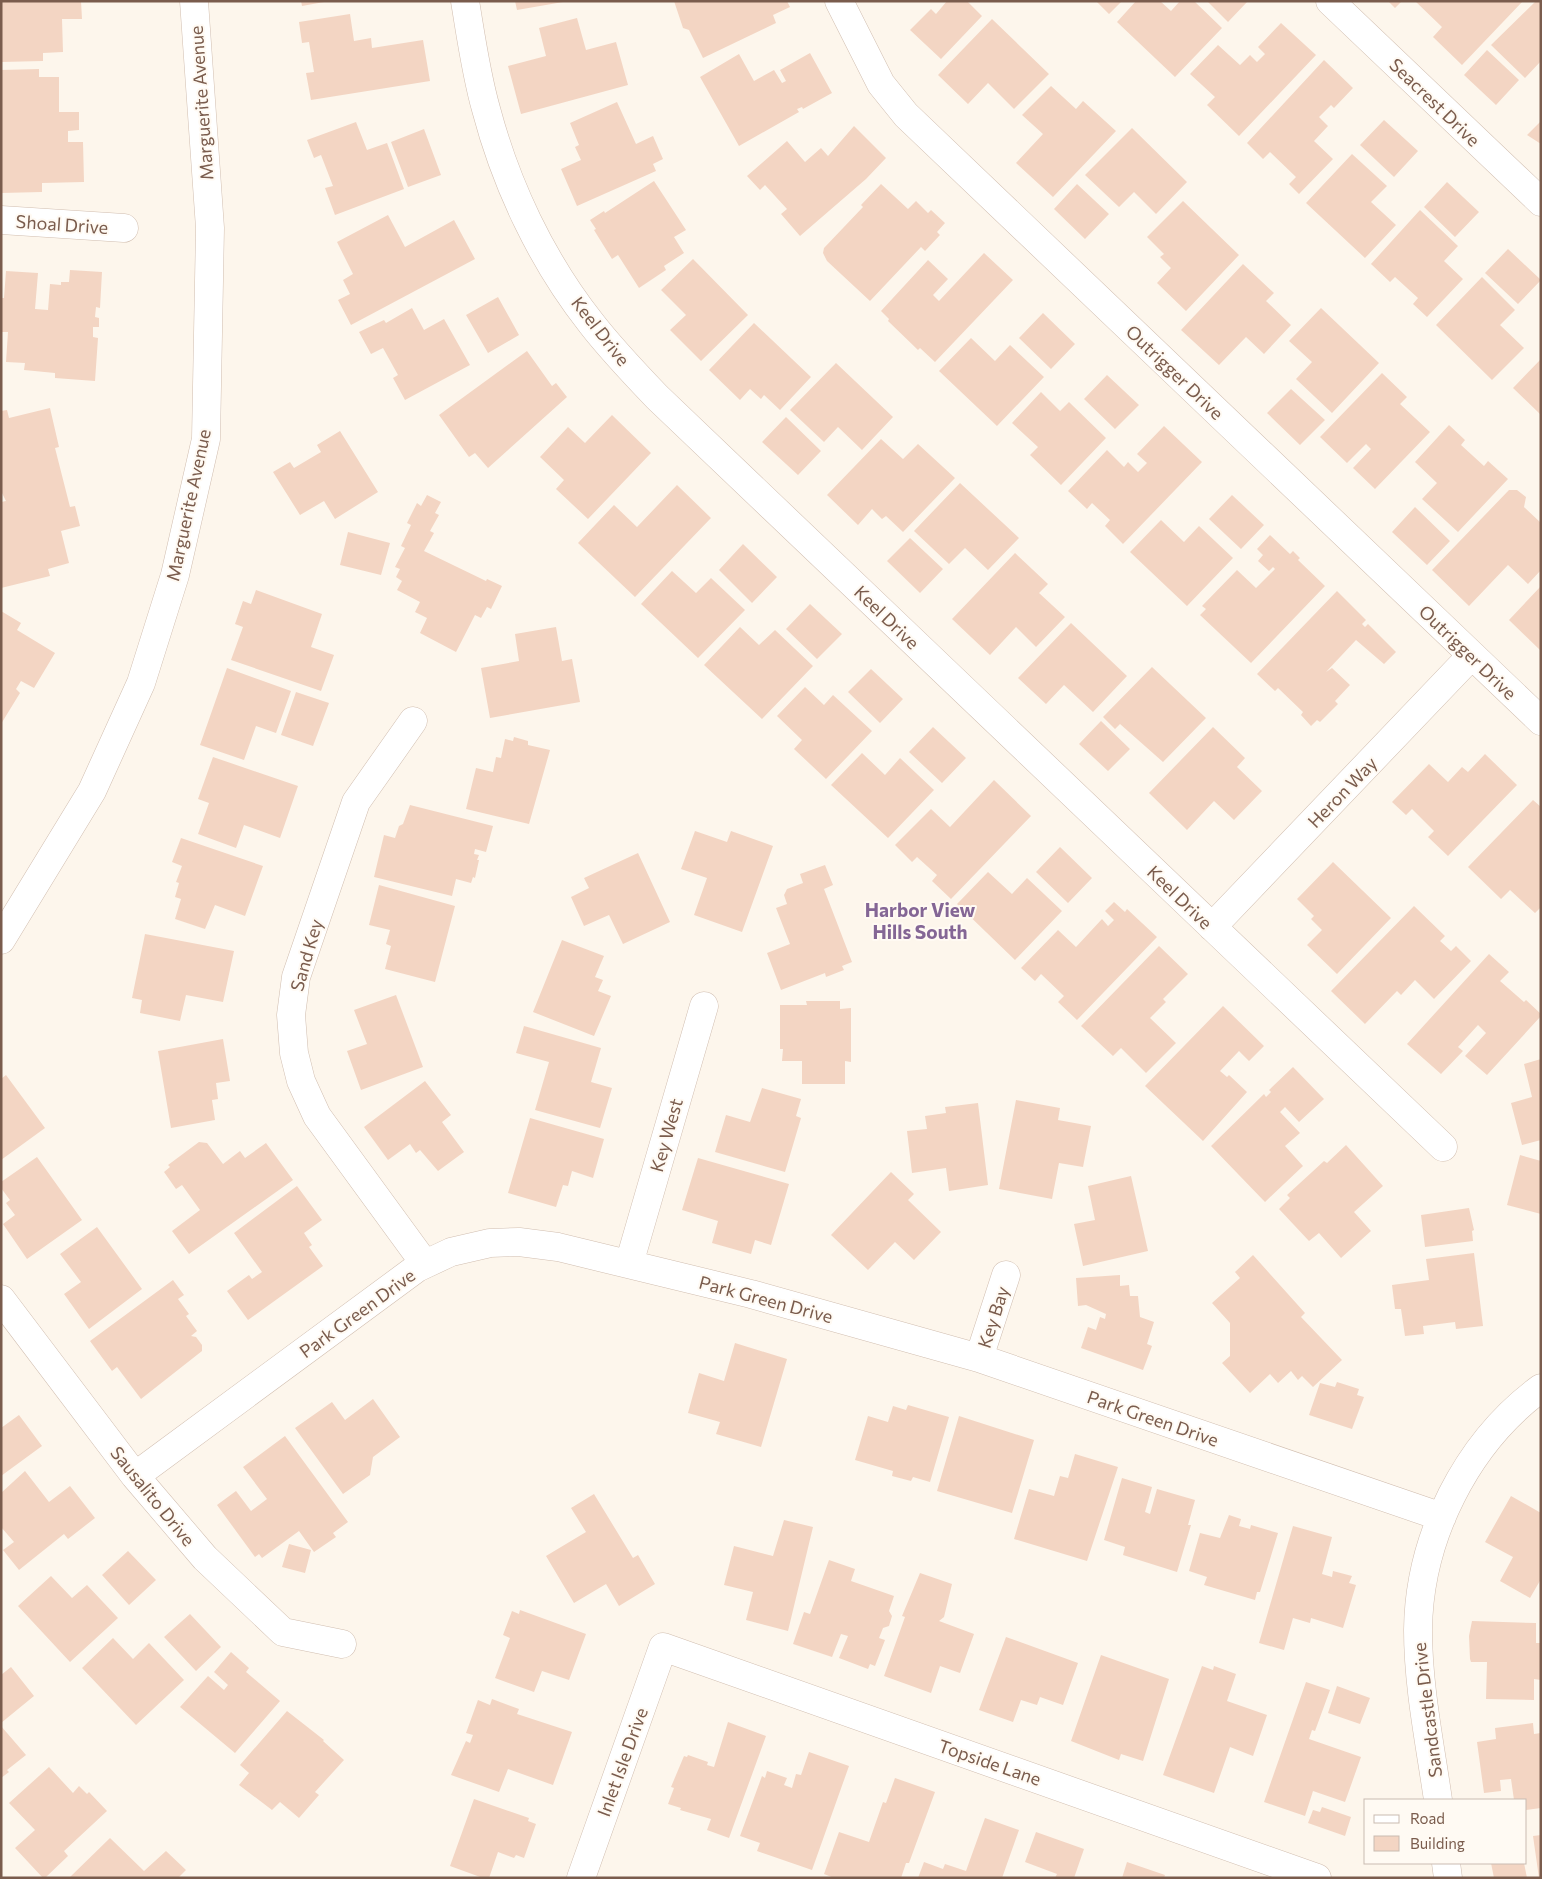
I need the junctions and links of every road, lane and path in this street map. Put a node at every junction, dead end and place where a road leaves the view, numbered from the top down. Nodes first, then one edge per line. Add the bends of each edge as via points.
1 (194, 1) edge
2 (464, 1) edge
3 (839, 1) edge
4 (1330, 1) edge
5 (1541, 202) edge
6 (1, 220) edge
7 (124, 228) dead end
8 (1472, 656) junction
9 (413, 721) dead end
10 (1541, 721) edge
11 (1212, 927) junction
12 (1, 940) edge
13 (704, 1006) dead end
14 (1443, 1147) dead end
15 (425, 1264) junction
16 (629, 1264) junction
17 (1006, 1275) dead end
18 (3, 1304) edge
19 (979, 1358) junction
20 (1541, 1388) edge
21 (135, 1476) junction
22 (1442, 1517) junction
23 (342, 1644) dead end
24 (663, 1647) joint
25 (1438, 1799) edge
26 (1446, 1864) edge
27 (581, 1878) edge
28 (1317, 1878) edge
29 (1448, 1878) edge

1 - 12 street, Marguerite Avenue via 210,228 206,439 174,575 141,683 92,791
2 - 11 street, Keel Drive via 486,110 520,205 552,265 610,348 657,397
3 - 8 street, Outrigger Drive via 881,84 906,116
4 - 5 street, Seacrest Drive
6 - 7 street, Shoal Drive
8 - 10 street, Outrigger Drive
8 - 11 street, Heron Way
9 - 15 street, Sand Key via 356,802 296,977 291,1015 294,1054 301,1081 317,1116
11 - 14 street, Keel Drive
13 - 16 street, Key West
15 - 16 street, Park Green Drive via 452,1252 490,1243 519,1242 558,1247
15 - 21 street, Park Green Drive
16 - 19 street, Park Green Drive via 751,1294
17 - 19 street, Key Bay
18 - 21 street, Sausalito Drive
19 - 22 street, Park Green Drive
20 - 22 street, Sandcastle Drive via 1506,1418 1484,1444 1456,1486
21 - 23 street, Sausalito Drive via 205,1558 284,1632
22 - 25 street, Sandcastle Drive via 1430,1548 1423,1580 1418,1628 1419,1661
24 - 27 street, Inlet Isle Drive
24 - 28 street, Topside Lane
26 - 29 street

